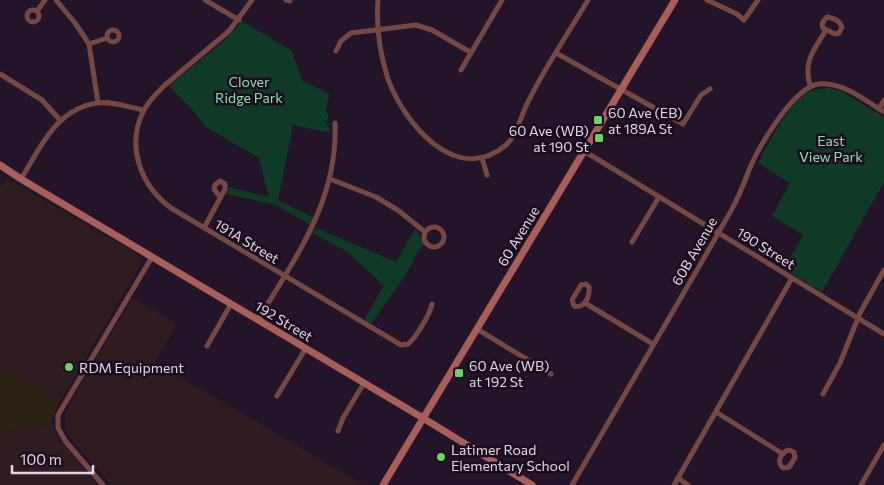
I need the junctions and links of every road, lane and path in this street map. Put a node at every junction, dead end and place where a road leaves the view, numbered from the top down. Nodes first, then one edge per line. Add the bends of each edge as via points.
1 (45, 0) edge
2 (56, 0) edge
3 (206, 0) edge
4 (252, 0) edge
5 (378, 0) edge
6 (502, 0) edge
7 (588, 0) edge
8 (675, 0) edge
9 (707, 0) edge
10 (758, 0) edge
11 (37, 11) dead end
12 (239, 20) junction
13 (378, 29) junction
14 (826, 30) dead end
15 (108, 38) dead end
16 (89, 44) junction
17 (336, 51) dead end
18 (470, 52) junction
19 (556, 53) junction
20 (461, 70) dead end
21 (0, 74) edge
22 (810, 85) junction
23 (710, 89) dead end
24 (621, 90) junction
25 (884, 100) edge
26 (98, 103) junction
27 (143, 110) junction
28 (881, 110) edge
29 (60, 120) junction
30 (335, 123) dead end
31 (584, 151) junction
32 (482, 158) junction
33 (0, 165) edge
34 (0, 170) edge
35 (487, 175) dead end
36 (21, 179) junction
37 (330, 179) junction
38 (220, 197) dead end
39 (659, 197) junction
40 (204, 228) junction
41 (425, 232) junction
42 (718, 233) junction
43 (632, 242) dead end
44 (152, 257) junction
45 (884, 270) edge
46 (284, 276) junction
47 (792, 278) junction
48 (585, 302) junction
49 (231, 304) junction
50 (432, 304) dead end
51 (858, 318) junction
52 (258, 320) junction
53 (477, 329) junction
54 (884, 334) edge
55 (653, 344) junction
56 (207, 346) dead end
57 (306, 348) junction
58 (551, 374) dead end
59 (364, 383) junction
60 (823, 394) dead end
61 (277, 396) dead end
62 (716, 412) junction
63 (423, 418) junction
64 (338, 431) dead end
65 (884, 445) edge
66 (783, 454) dead end
67 (678, 478) junction
68 (103, 485) edge
69 (383, 485) edge
70 (532, 485) edge
71 (572, 485) edge
72 (674, 485) edge
73 (688, 485) edge
74 (861, 485) edge

1 - 11 street
2 - 16 street
3 - 12 street
4 - 12 street
5 - 13 street
6 - 18 street
7 - 19 street
8 - 24 main road, 60 Avenue
9 - 10 street via 744,20
12 - 27 street via 165,85
13 - 17 street via 351,33
13 - 18 street via 422,26
13 - 32 street via 386,70 411,120 429,140 446,152 465,159
14 - 22 street via 808,64
15 - 16 street
16 - 26 street
18 - 20 street
19 - 24 street
19 - 32 street via 510,140
21 - 29 street via 42,100
22 - 28 street via 839,86
22 - 42 street, 60B Avenue via 794,98 779,118 753,161
23 - 24 street via 701,95 683,124
24 - 31 main road, 60 Avenue
25 - 28 street
26 - 27 street
26 - 29 street via 76,110
27 - 40 street, 191A Street via 136,146 144,176 166,205
29 - 36 street via 47,135
30 - 37 street
31 - 39 street, 190 Street
31 - 53 main road, 60 Avenue
32 - 35 street
33 - 36 main road, 192 Street
34 - 36 main road, 192 Street
36 - 44 main road, 192 Street
37 - 41 street via 382,200
37 - 46 street via 318,215
38 - 40 street
39 - 42 street, 190 Street
39 - 43 street
40 - 46 street, 191A Street
41 - 41 street via 427,245 433,248 440,246 443,233 438,228 429,228
42 - 47 street, 190 Street
42 - 55 street, 60B Avenue
44 - 49 main road, 192 Street
44 - 68 street via 58,415 58,428 66,442
45 - 51 street
46 - 50 street, 191A Street via 401,344 412,340
46 - 52 street
47 - 51 street, 190 Street
47 - 62 street
48 - 48 street via 590,291 586,284 572,300 578,307
48 - 55 street
49 - 52 main road, 192 Street
49 - 56 street
51 - 54 street, 190 Street
51 - 60 street
52 - 57 main road, 192 Street
53 - 58 street
53 - 63 main road, 60 Avenue
55 - 71 street, 60B Avenue
57 - 59 main road, 192 Street
57 - 61 street
59 - 63 main road, 192 Street
59 - 64 street
62 - 66 street
62 - 67 street
63 - 69 main road, 60 Avenue
63 - 70 main road, 192 Street
65 - 74 street
67 - 72 street
67 - 73 street

